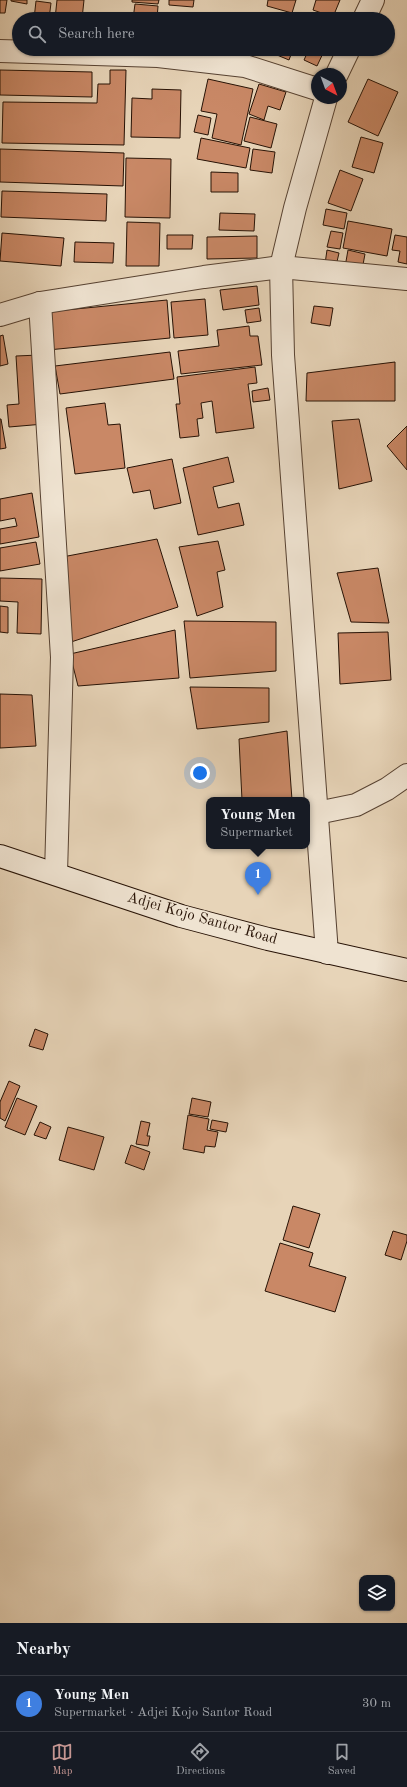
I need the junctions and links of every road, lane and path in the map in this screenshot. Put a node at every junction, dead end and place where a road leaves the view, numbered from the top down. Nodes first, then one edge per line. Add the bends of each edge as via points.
1 (373, 0) edge
2 (367, 12) edge
3 (0, 51) edge
4 (12, 51) edge
5 (158, 56) edge
6 (346, 56) edge
7 (340, 68) edge
8 (311, 87) edge
9 (324, 104) edge
10 (281, 267) junction
11 (407, 279) edge
12 (40, 303) junction
13 (0, 315) edge
14 (407, 775) edge
15 (316, 813) junction
16 (0, 856) edge
17 (56, 874) junction
18 (327, 953) junction
19 (407, 970) edge

1 - 2 street
3 - 4 street
5 - 8 street via 245,66
6 - 7 street
9 - 10 street
10 - 11 street
10 - 12 street
10 - 15 street via 283,355
12 - 13 street
12 - 17 street via 62,657
14 - 15 street via 356,805
15 - 18 street
16 - 17 street, Adjei Kojo Santor Road
17 - 18 street, Adjei Kojo Santor Road via 181,916
18 - 19 street, Adjei Kojo Santor Road

